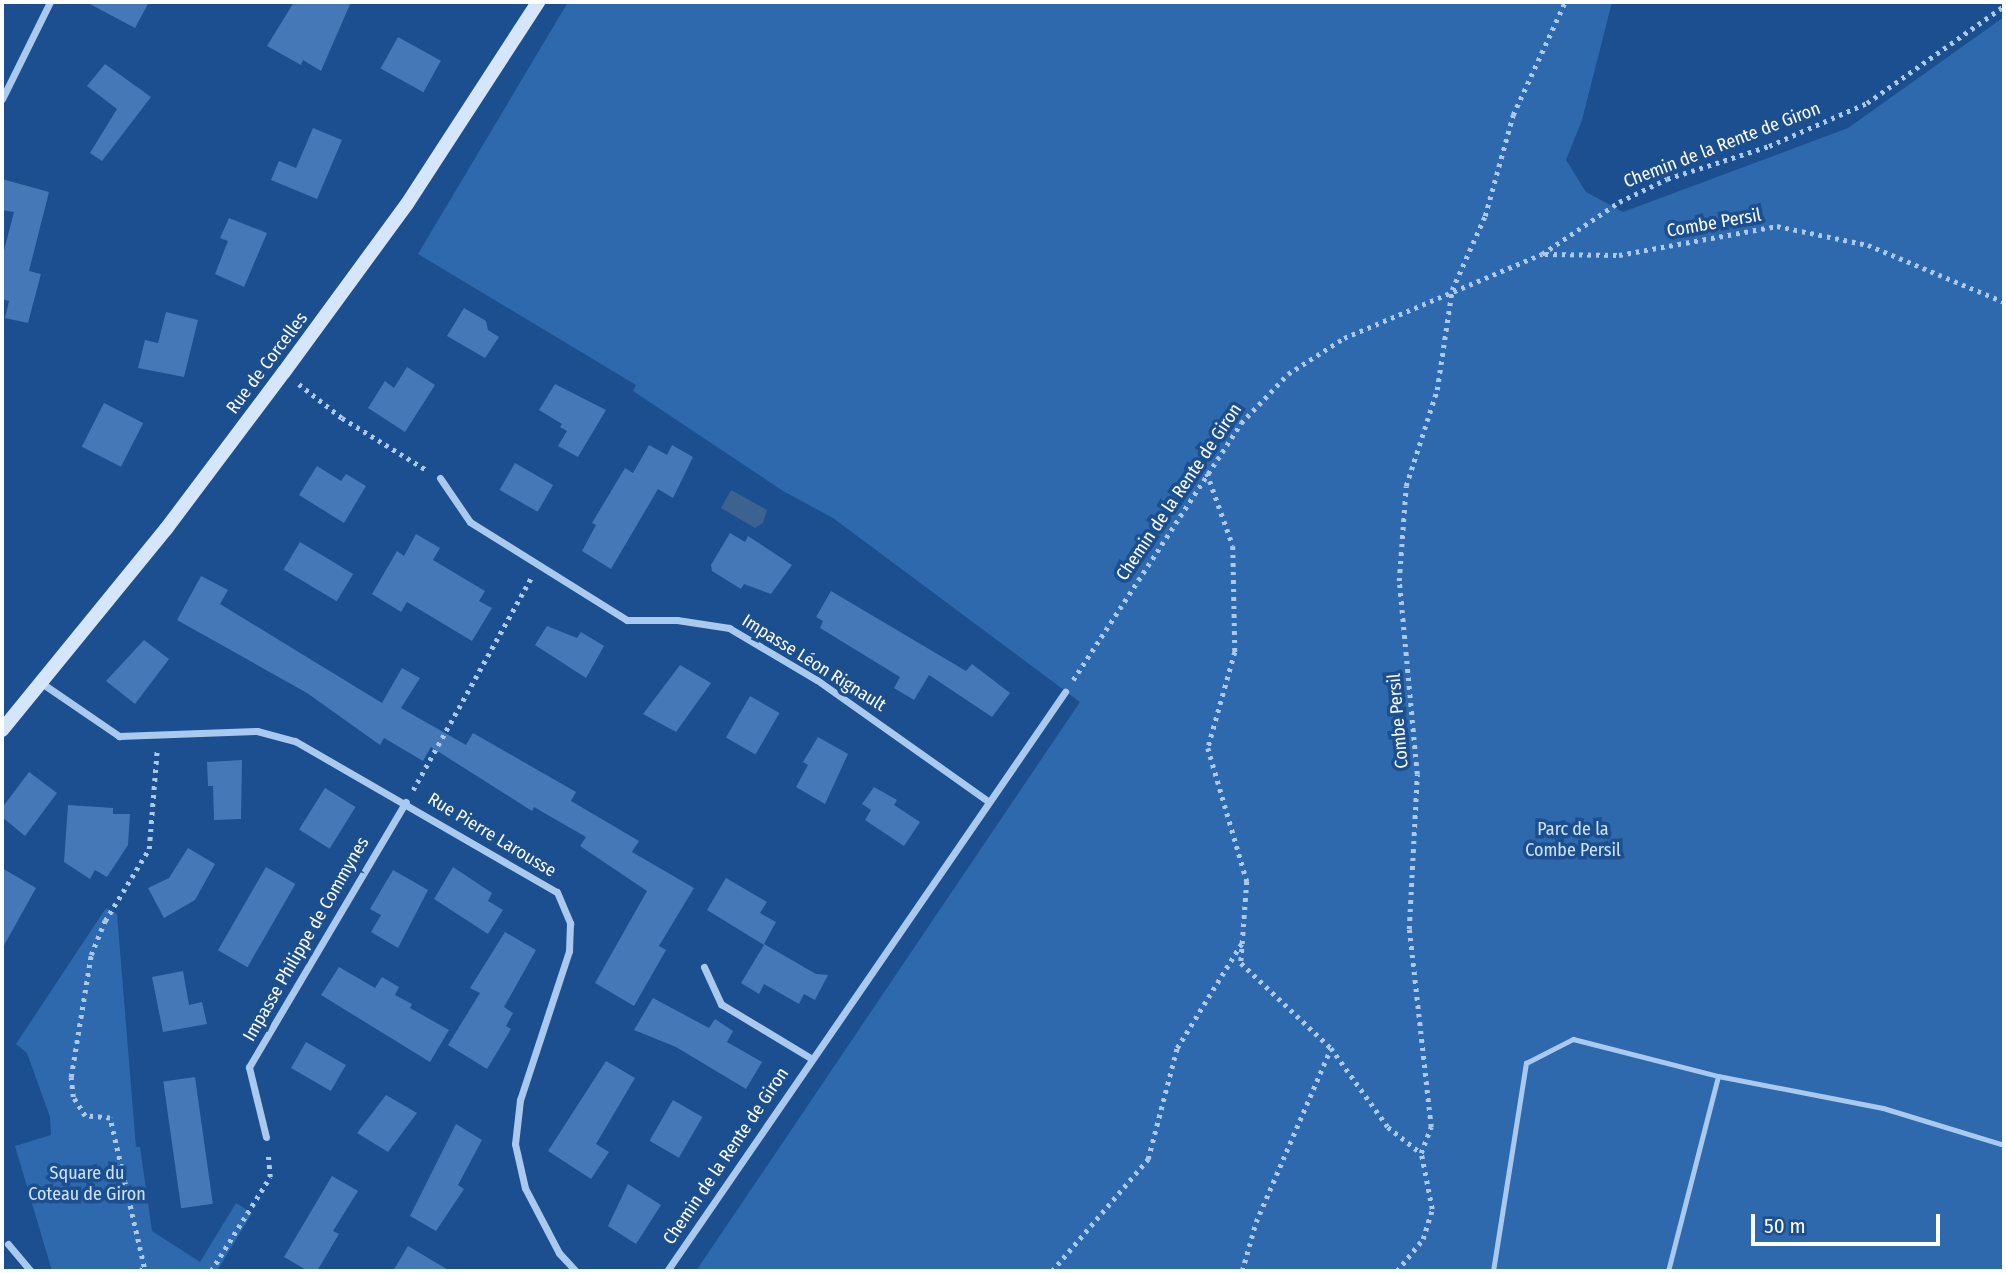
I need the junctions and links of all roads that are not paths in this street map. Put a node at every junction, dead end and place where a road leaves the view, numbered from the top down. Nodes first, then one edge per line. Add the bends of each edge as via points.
1 (50, 2) edge
2 (538, 2) edge
3 (2, 99) edge
4 (440, 478) road end
5 (40, 682) junction
6 (1065, 692) road end
7 (2, 730) edge
8 (988, 801) junction
9 (405, 802) junction
10 (704, 967) dead end
11 (812, 1059) junction
12 (1718, 1076) junction
13 (266, 1137) road end
14 (2004, 1145) edge
15 (8, 1244) dead end
16 (31, 1271) edge
17 (576, 1271) edge
18 (667, 1271) edge
19 (1493, 1271) edge
20 (1668, 1271) edge

1 - 3 street
2 - 5 main road, Rue de Corcelles via 421,184 285,372 166,529
4 - 8 street, Impasse Léon Rignault via 470,522 626,620 677,620 729,628 826,686
5 - 7 main road, Rue de Corcelles
5 - 9 street, Rue Pierre Larousse via 119,736 257,732 284,736
6 - 8 street, Chemin de la Rente de Giron
8 - 11 street, Chemin de la Rente de Giron
9 - 13 street, Impasse Philippe de Commynes via 249,1067
9 - 17 street, Rue Pierre Larousse via 546,883 564,903 570,923 569,951 520,1100 515,1144 524,1188 559,1253
10 - 11 street, Chemin de la Rente de Giron via 721,1004
11 - 18 street, Chemin de la Rente de Giron
12 - 14 lane via 1883,1108
12 - 19 lane via 1573,1039 1526,1063
12 - 20 lane
15 - 16 street

